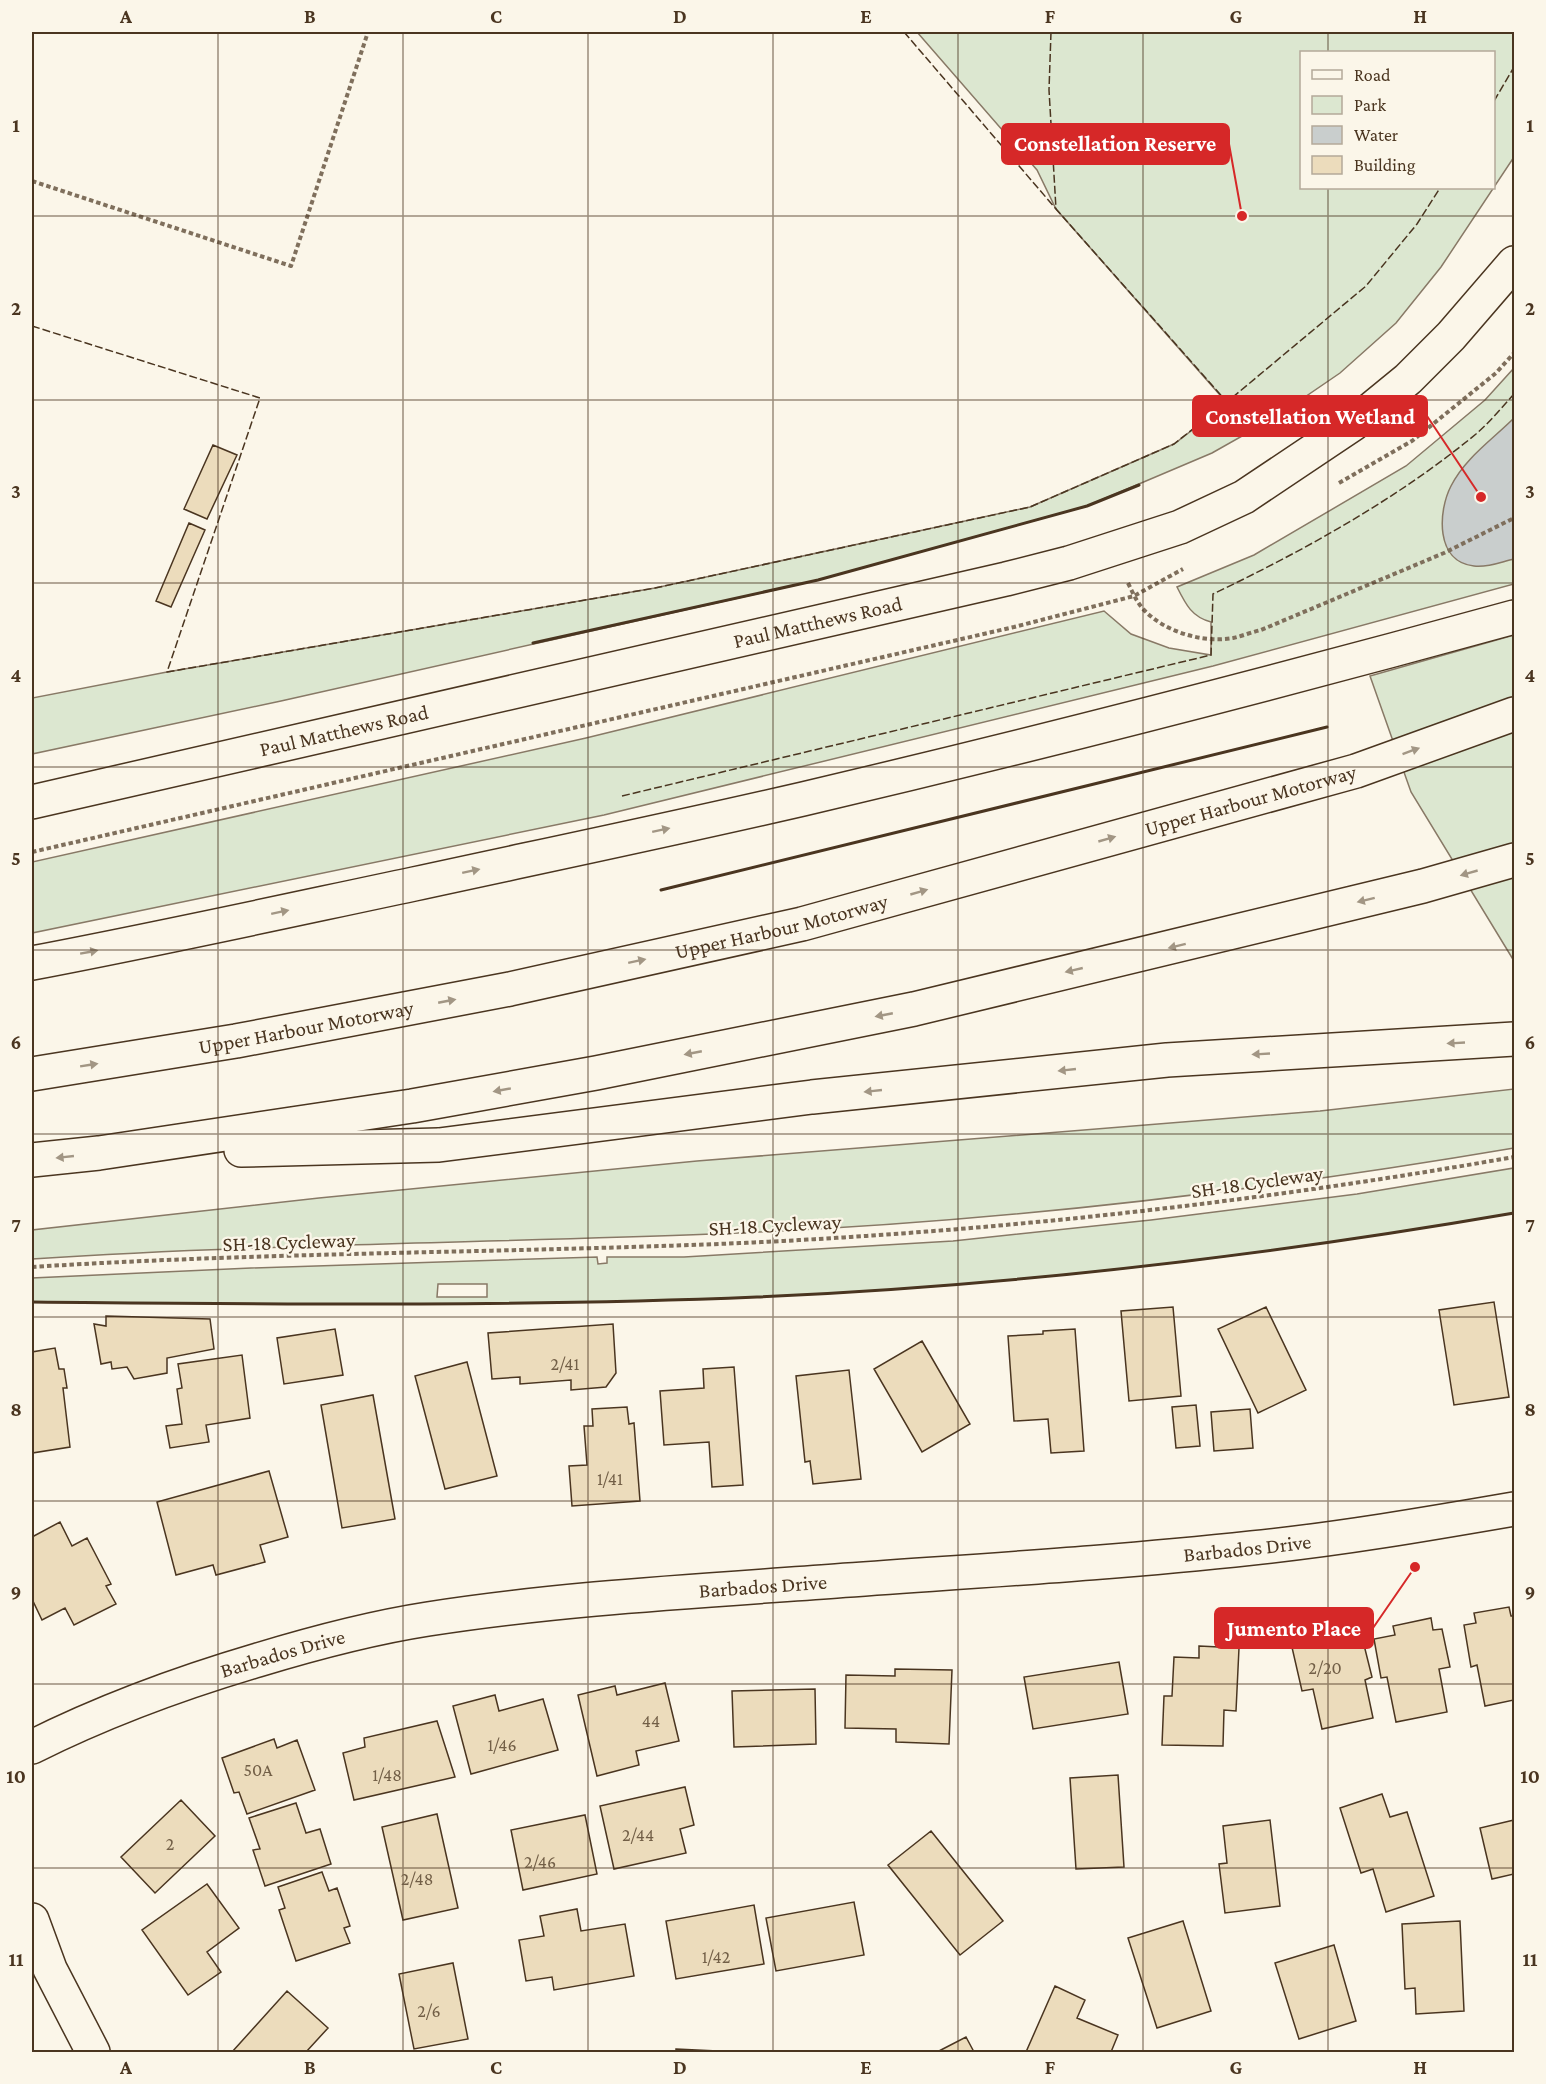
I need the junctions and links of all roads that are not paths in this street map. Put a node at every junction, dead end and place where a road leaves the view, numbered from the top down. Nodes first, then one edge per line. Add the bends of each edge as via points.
1 (1515, 263) edge
2 (1515, 617) edge
3 (1515, 714) edge
4 (32, 802) edge
5 (1515, 860) edge
6 (32, 963) edge
7 (1515, 1039) edge
8 (32, 1074) edge
9 (99, 1153) junction
10 (32, 1160) edge
11 (1515, 1509) edge
12 (32, 1747) edge
13 (32, 1920) edge
14 (93, 2052) edge

1 - 4 main road, Paul Matthews Road via 1408,379 1353,424 1244,497 1180,527 1069,563 972,587
6 -> 2 main road via 801,799 1081,732
8 -> 3 main road, Upper Harbour Motorway via 236,1041 510,989 790,927 1356,771
5 -> 9 main road via 1423,886 891,1013 412,1106
7 -> 9 main road via 1167,1060 812,1097 439,1145
9 -> 10 main road
11 - 12 main road, Barbados Drive via 1253,1548 642,1595 425,1620 322,1641 218,1672 130,1703
13 - 14 main road via 50,1969

